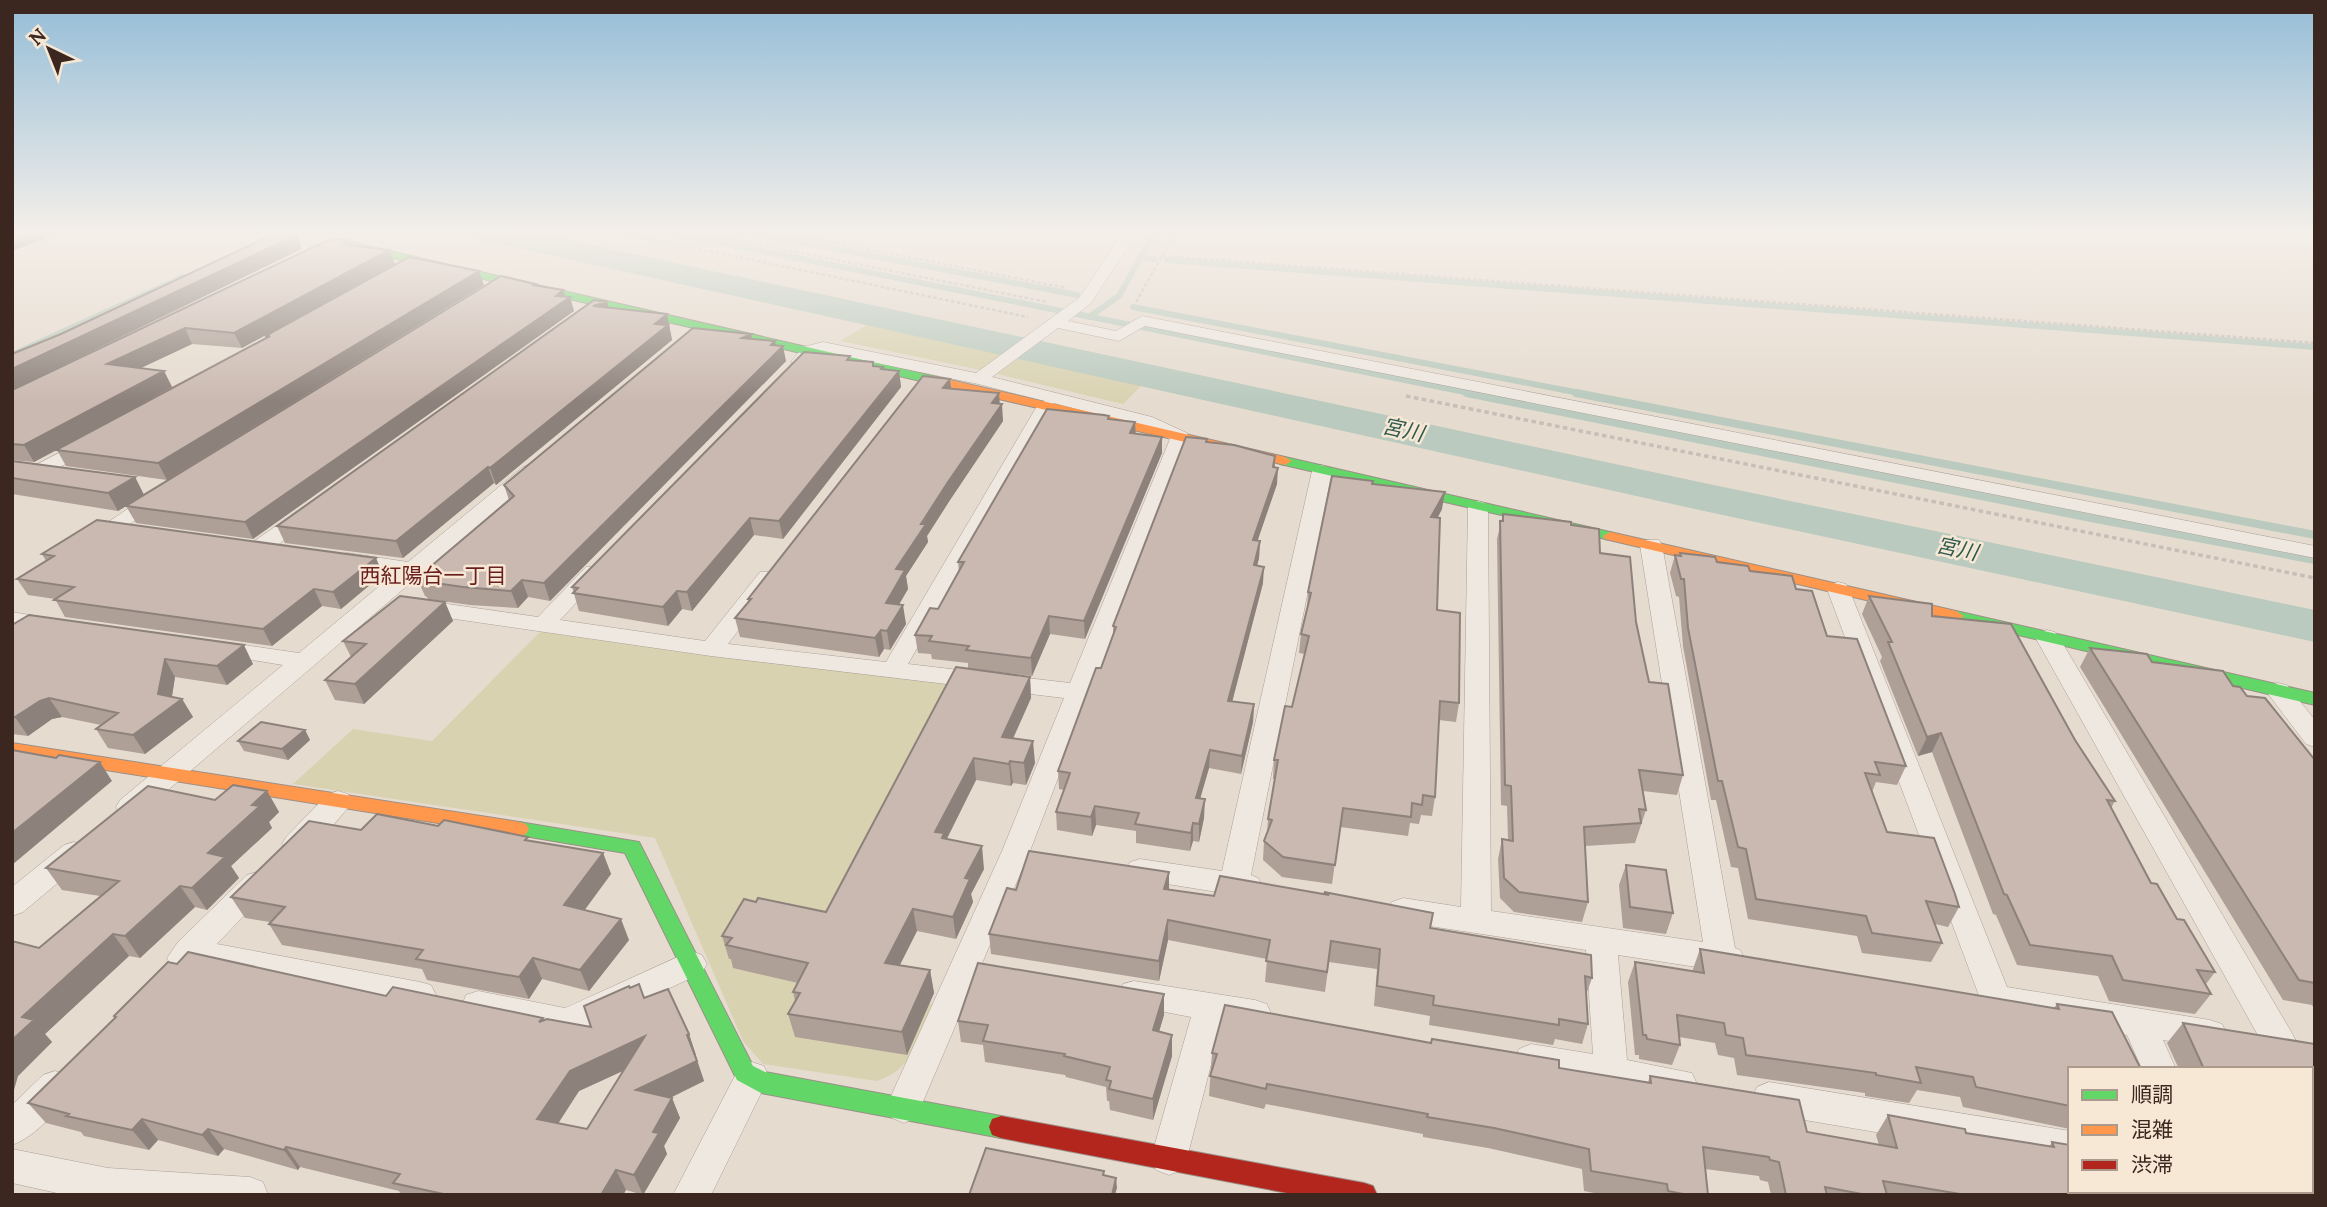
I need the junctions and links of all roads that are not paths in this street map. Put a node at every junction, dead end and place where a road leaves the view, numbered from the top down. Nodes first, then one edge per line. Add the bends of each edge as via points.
1 (492, 289) edge
2 (541, 289) edge
3 (1095, 289) edge
4 (482, 296) edge
5 (599, 303) junction
6 (1065, 316) junction
7 (577, 319) edge
8 (1137, 324) joint
9 (701, 327) junction
10 (680, 345) edge
11 (809, 351) junction
12 (983, 376) junction
13 (924, 377) junction
14 (781, 381) edge
15 (907, 399) edge
16 (1046, 406) junction
17 (100, 437) edge
18 (1180, 437) junction
19 (541, 461) edge
20 (1322, 471) junction
21 (74, 477) edge
22 (143, 486) dead end
23 (324, 501) edge
24 (1478, 507) junction
25 (149, 534) edge
26 (1651, 545) junction
27 (284, 552) edge
28 (2315, 552) edge
29 (610, 556) edge
30 (323, 557) edge
31 (779, 562) edge
32 (414, 569) junction
33 (1838, 589) junction
34 (376, 601) junction
35 (12, 619) edge
36 (543, 625) junction
37 (79, 629) edge
38 (2047, 637) junction
39 (199, 646) edge
40 (711, 649) junction
41 (305, 661) junction
42 (893, 670) junction
43 (2278, 691) junction
44 (1080, 692) junction
45 (2315, 699) edge
46 (2315, 738) edge
47 (12, 749) edge
48 (169, 775) junction
49 (338, 801) junction
50 (1112, 866) edge
51 (1234, 884) junction
52 (1275, 890) edge
53 (14, 902) edge
54 (1382, 907) edge
55 (1476, 921) junction
56 (1601, 940) junction
57 (189, 951) junction
58 (1721, 958) junction
59 (691, 964) junction
60 (1762, 964) edge
61 (160, 981) edge
62 (1101, 988) edge
63 (1210, 1006) junction
64 (1290, 1020) edge
65 (2138, 1022) junction
66 (2281, 1045) junction
67 (2315, 1051) edge
68 (1504, 1055) edge
69 (2158, 1067) edge
70 (71, 1070) edge
71 (1611, 1073) junction
72 (752, 1077) junction
73 (904, 1107) junction
74 (12, 1129) edge
75 (2068, 1148) edge
76 (1169, 1158) junction
77 (12, 1166) edge
78 (250, 1195) edge
79 (691, 1195) edge
80 (1364, 1195) edge

1 - 4 street
2 - 5 street
3 - 6 street
5 - 7 street
5 - 9 street
6 - 8 street via 1119,336
6 - 12 street
8 - 28 street
9 - 10 street
9 - 11 street
11 - 12 street via 823,346
11 - 13 street
11 - 14 street
12 - 18 street via 1146,421
13 - 15 street
13 - 16 street
16 - 18 street
16 - 42 street
17 - 21 street via 33,470
18 - 20 street
18 - 44 street
19 - 32 street
20 - 24 street
20 - 51 street
22 - 25 street via 170,489 108,529
23 - 27 street via 251,548
24 - 26 street
24 - 55 street
26 - 33 street
26 - 58 street
29 - 36 street
30 - 32 street
31 - 40 street
32 - 34 street
33 - 38 street
33 - 65 street via 1981,997
34 - 36 street
34 - 41 street
35 - 37 street
36 - 40 street
38 - 43 street
38 - 66 street
39 - 41 street
40 - 42 street
41 - 48 street
42 - 44 street
43 - 45 street
43 - 46 street
44 - 73 street via 1030,853 979,968
47 - 48 street
48 - 49 street
48 - 53 street
49 - 57 street
49 - 59 street via 632,847
50 - 51 street
51 - 52 street
54 - 55 street
55 - 56 street
56 - 58 street
56 - 71 street
57 - 59 street via 568,1022
57 - 61 street
58 - 60 street
59 - 72 street via 744,1073
62 - 63 street
63 - 64 street
63 - 76 street
65 - 66 street
65 - 69 street
66 - 67 street
68 - 71 street
70 - 74 street
71 - 75 street
72 - 73 street
72 - 79 street
73 - 76 street
76 - 80 street
77 - 78 street via 108,1186

